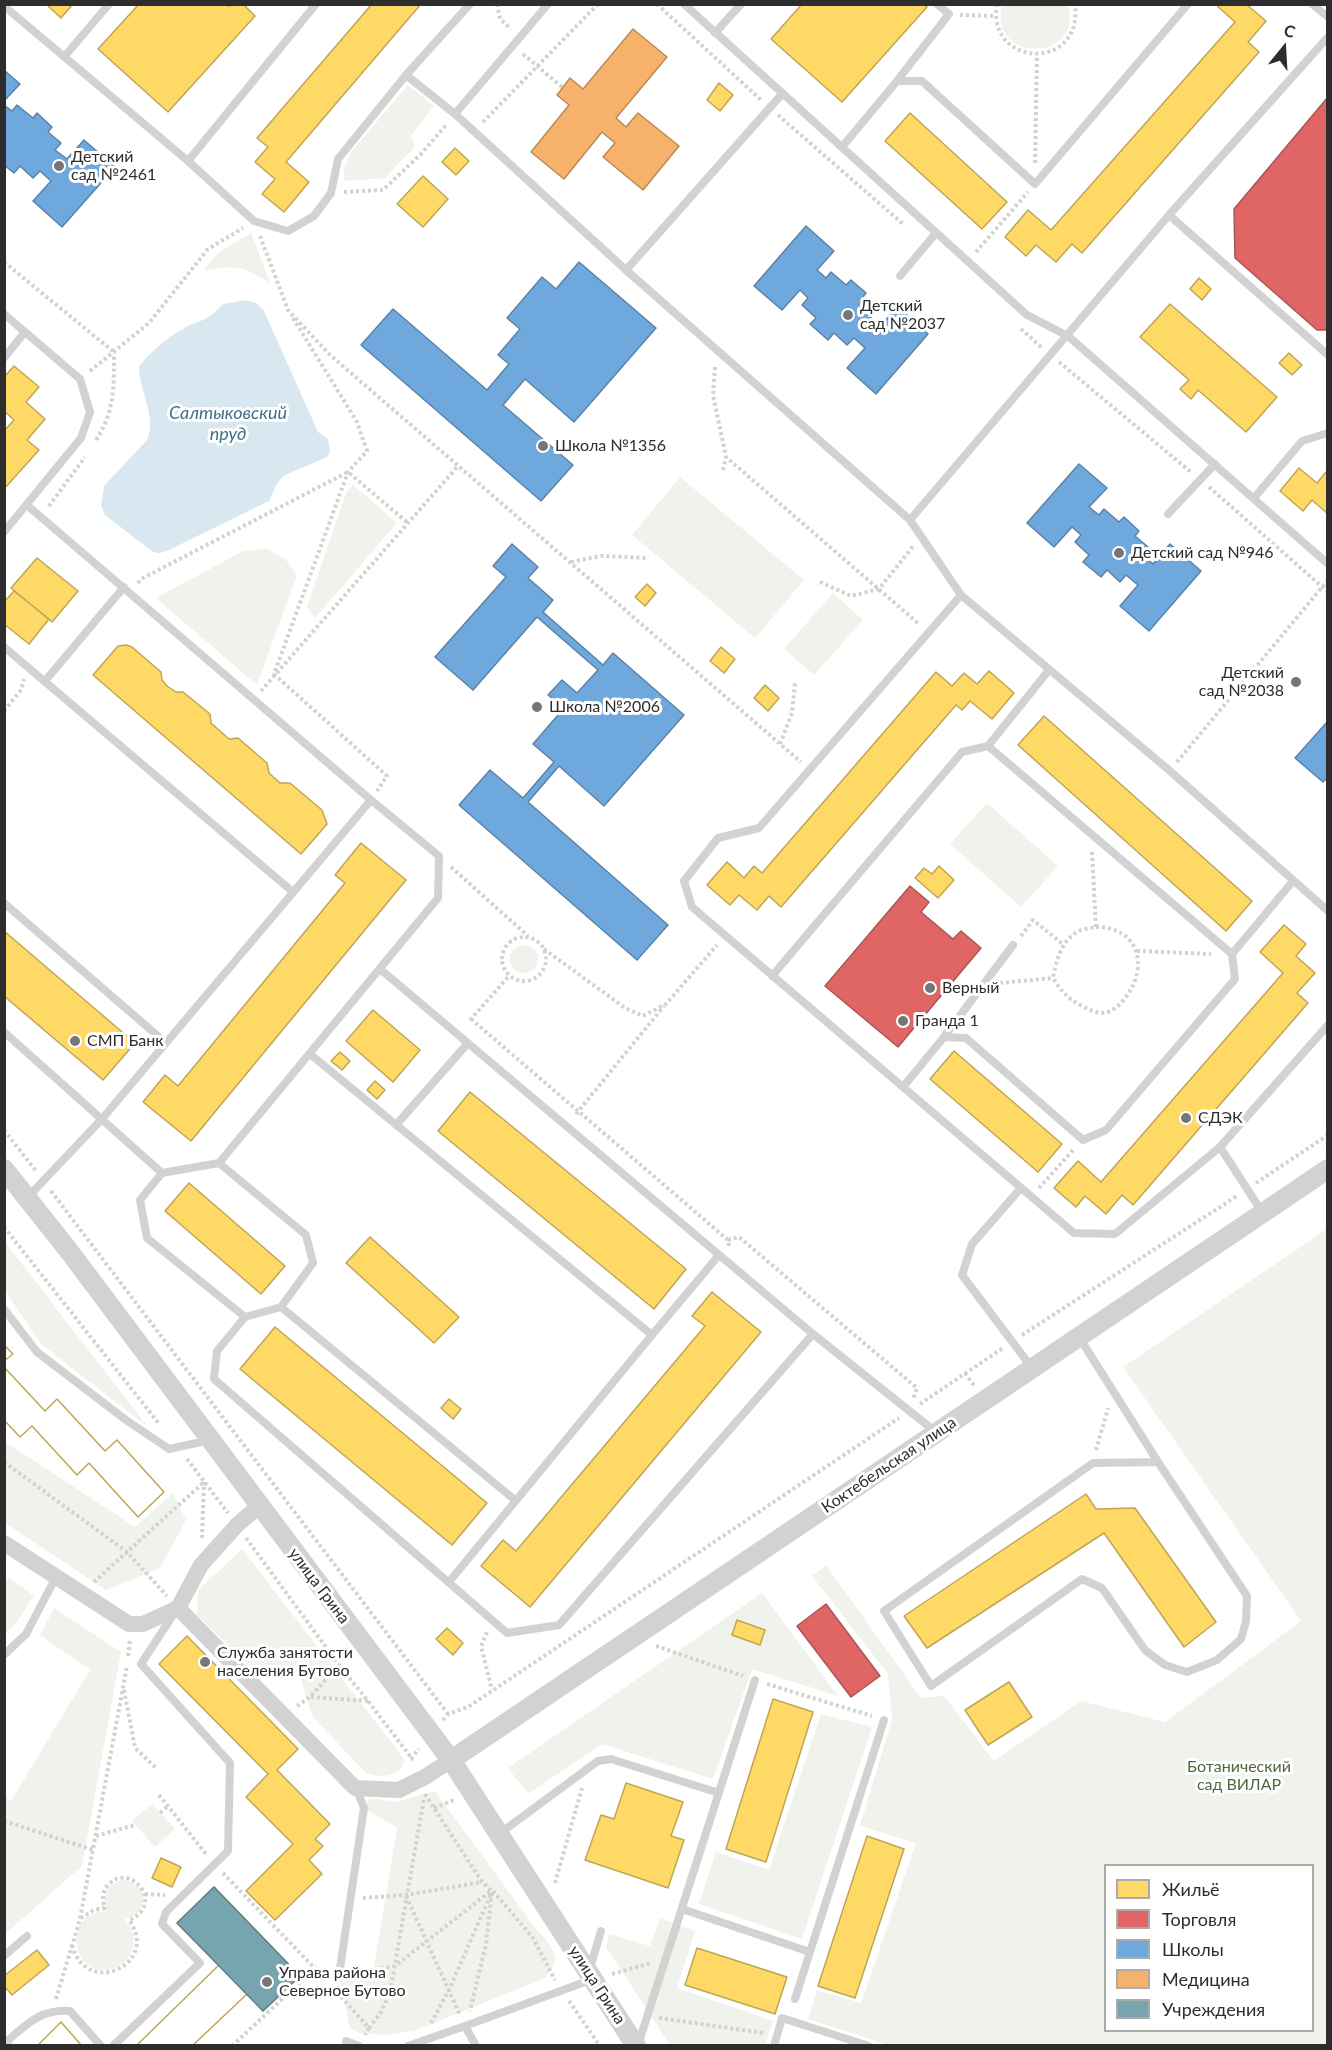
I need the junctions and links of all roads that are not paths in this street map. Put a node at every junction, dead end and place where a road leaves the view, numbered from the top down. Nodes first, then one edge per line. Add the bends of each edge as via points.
1 (109, 4) edge
2 (316, 4) edge
3 (470, 4) edge
4 (548, 4) edge
5 (684, 4) edge
6 (741, 4) edge
7 (937, 4) edge
8 (1188, 4) edge
9 (1312, 4) edge
10 (4, 6) edge
11 (1328, 17) edge
12 (716, 33) junction
13 (1328, 37) edge
14 (64, 57) junction
15 (406, 75) junction
16 (897, 81) junction
17 (782, 94) junction
18 (455, 114) junction
19 (842, 147) junction
20 (188, 161) junction
21 (1169, 215) junction
22 (936, 233) junction
23 (626, 270) junction
24 (900, 276) dead end
25 (4, 315) edge
26 (25, 332) junction
27 (1068, 336) junction
28 (1328, 355) edge
29 (4, 358) edge
30 (1328, 433) edge
31 (1215, 464) junction
32 (1254, 498) junction
33 (28, 506) junction
34 (1168, 514) dead end
35 (910, 520) junction
36 (4, 532) edge
37 (1328, 564) edge
38 (127, 590) junction
39 (961, 595) junction
40 (4, 647) edge
41 (1050, 670) junction
42 (45, 681) junction
43 (988, 746) junction
44 (371, 800) junction
45 (1293, 881) junction
46 (293, 892) junction
47 (4, 903) edge
48 (1328, 912) edge
49 (1013, 945) road end
50 (1232, 954) junction
51 (380, 969) junction
52 (772, 976) junction
53 (1328, 1025) edge
54 (4, 1032) edge
55 (944, 1037) junction
56 (166, 1043) junction
57 (468, 1043) junction
58 (310, 1054) junction
59 (903, 1087) junction
60 (101, 1120) junction
61 (396, 1125) junction
62 (1220, 1147) junction
63 (219, 1163) junction
64 (1328, 1168) edge
65 (4, 1169) edge
66 (162, 1173) junction
67 (1021, 1188) junction
68 (27, 1198) junction
69 (1263, 1213) junction
70 (719, 1255) junction
71 (281, 1307) junction
72 (4, 1309) edge
73 (245, 1317) junction
74 (813, 1334) junction
75 (652, 1335) junction
76 (1079, 1337) junction
77 (1032, 1368) junction
78 (937, 1432) junction
79 (210, 1440) junction
80 (1158, 1462) junction
81 (515, 1500) junction
82 (259, 1506) junction
83 (4, 1543) edge
84 (56, 1577) junction
85 (449, 1582) junction
86 (178, 1608) junction
87 (4, 1655) edge
88 (755, 1680) road end
89 (884, 1720) road end
90 (451, 1761) junction
91 (356, 1788) junction
92 (719, 1793) junction
93 (499, 1834) junction
94 (682, 1908) junction
95 (601, 1931) dead end
96 (27, 1936) dead end
97 (810, 1952) junction
98 (4, 1956) edge
99 (339, 1975) road end
100 (591, 1975) junction
101 (795, 1999) dead end
102 (465, 2026) junction
103 (7, 2041) edge
104 (346, 2042) dead end
105 (359, 2045) edge
106 (101, 2046) edge
107 (113, 2046) edge
108 (408, 2046) edge
109 (476, 2046) edge
110 (637, 2046) edge
111 (774, 2046) edge
112 (869, 2046) edge

1 - 14 lane
2 - 20 lane
3 - 15 lane
4 - 18 lane
5 - 12 lane
6 - 12 lane
7 - 16 lane via 949,14
8 - 16 lane via 1035,184 922,81
9 - 11 lane
10 - 14 lane
12 - 17 lane
13 - 21 lane
14 - 20 lane
15 - 18 lane
15 - 20 lane via 338,159 331,193 314,216 288,231 254,221
16 - 19 lane
17 - 19 lane
17 - 23 lane
18 - 23 lane
19 - 22 lane
21 - 27 lane
21 - 28 lane
22 - 24 lane
22 - 27 lane via 1027,315
23 - 35 lane
25 - 26 lane
26 - 29 lane
26 - 33 lane via 80,379 90,412 81,438
27 - 31 lane
27 - 35 lane
30 - 32 lane via 1302,441
31 - 32 lane
31 - 34 lane
32 - 37 lane
33 - 36 lane
33 - 38 lane
35 - 39 lane
38 - 42 lane
38 - 44 lane
39 - 41 lane
39 - 52 lane via 759,828 718,838 684,881 692,907
40 - 42 lane
41 - 43 lane
41 - 45 lane
42 - 46 lane
43 - 50 lane
43 - 52 lane via 962,752
44 - 46 lane
44 - 51 lane via 439,856 438,898
45 - 48 lane
45 - 50 lane
46 - 56 lane
47 - 56 lane
49 - 55 lane
50 - 55 lane via 1235,979 1106,1130 1083,1140 966,1038
51 - 57 lane
51 - 58 lane
52 - 59 lane
53 - 62 lane
54 - 60 lane
55 - 59 lane
56 - 60 lane
57 - 61 lane
57 - 70 lane
58 - 61 lane
58 - 63 lane
59 - 67 lane
60 - 66 lane
60 - 68 lane
61 - 75 lane
62 - 67 lane via 1115,1234 1074,1233
62 - 69 lane
63 - 66 lane
63 - 71 lane via 306,1235 313,1263
64 - 69 street, Коктебельская улица
65 - 68 street, улица Грина
66 - 73 lane via 140,1200 147,1238
67 - 77 lane via 972,1244 962,1275
68 - 79 street, улица Грина
69 - 76 street, Коктебельская улица
70 - 74 lane
70 - 75 lane
71 - 73 lane
71 - 81 lane
72 - 79 lane via 37,1352 169,1449
73 - 85 lane via 217,1351 214,1379
74 - 78 lane
74 - 85 lane via 559,1625 507,1633
75 - 81 lane
76 - 77 street, Коктебельская улица
76 - 80 lane
77 - 78 street, Коктебельская улица
78 - 90 street, Коктебельская улица
79 - 82 street, улица Грина
80 - 80 lane via 1247,1596 1241,1639 1217,1660 1187,1672 1165,1665 1145,1650 1102,1588 1082,1579 931,1686 884,1611 1093,1463
81 - 85 lane
82 - 86 street via 201,1565
82 - 90 street, улица Грина
83 - 84 street
84 - 86 street via 129,1624 143,1624
84 - 87 lane via 26,1634
86 - 91 street
86 - 107 lane via 141,1664 230,1763 228,1851 166,1912 162,1924 200,1963
88 - 92 lane
89 - 97 lane
90 - 91 street via 399,1790
90 - 93 street, улица Грина
91 - 99 lane via 364,1808
92 - 93 lane via 611,1759 598,1761
92 - 94 lane
93 - 100 street, улица Грина
94 - 97 lane
94 - 110 lane
95 - 100 lane
96 - 98 lane
97 - 101 lane
100 - 102 lane via 562,1990
100 - 110 street, улица Грина
102 - 108 lane
102 - 109 lane
103 - 106 lane via 29,2022 53,2010 70,2011
104 - 105 lane
111 - 112 lane via 782,2018

